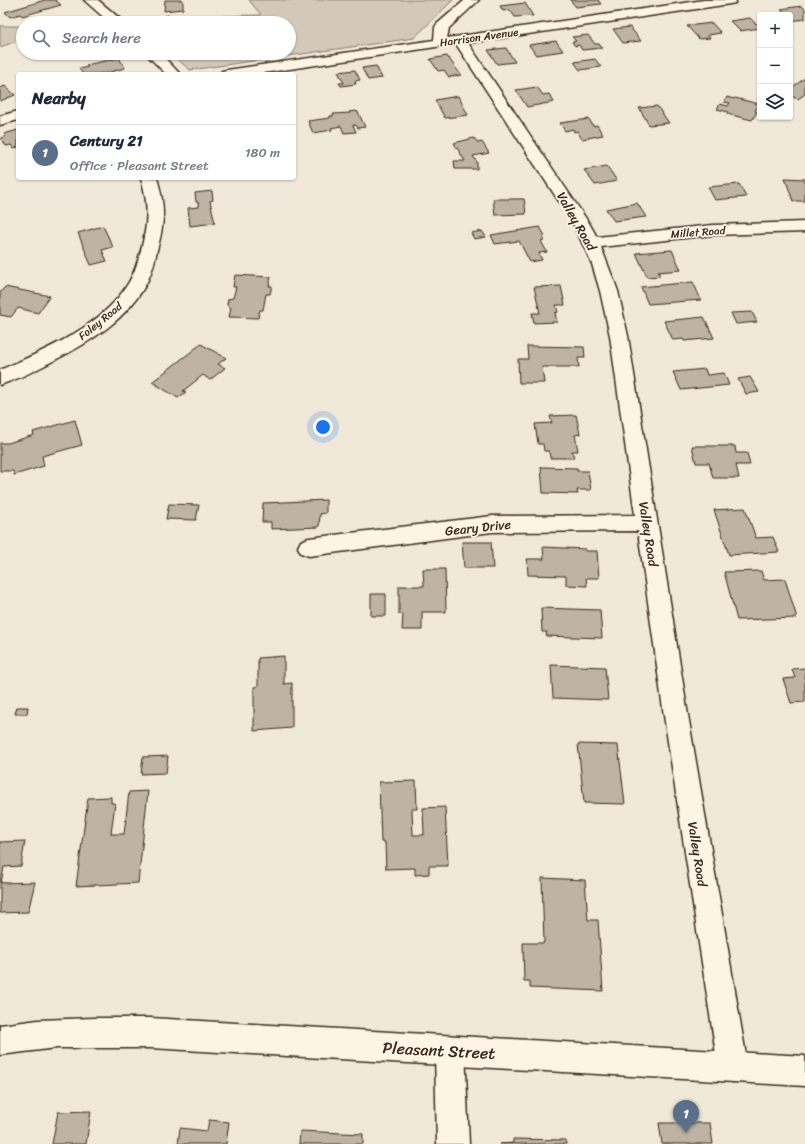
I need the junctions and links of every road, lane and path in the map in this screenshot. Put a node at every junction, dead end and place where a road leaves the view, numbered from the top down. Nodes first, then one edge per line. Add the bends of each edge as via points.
1 (90, 0) edge
2 (473, 0) edge
3 (730, 0) edge
4 (700, 2) edge
5 (109, 16) edge
6 (450, 41) junction
7 (159, 60) edge
8 (171, 72) edge
9 (241, 72) edge
10 (16, 117) edge
11 (0, 121) edge
12 (150, 180) edge
13 (805, 227) edge
14 (591, 243) junction
15 (0, 378) edge
16 (648, 523) junction
17 (309, 547) dead end
18 (0, 1031) edge
19 (73, 1032) junction
20 (0, 1040) edge
21 (450, 1050) junction
22 (733, 1067) junction
23 (805, 1071) edge
24 (453, 1144) edge

1 - 5 street
2 - 6 street via 442,27
3 - 4 street, Harrison Avenue
4 - 6 street, Harrison Avenue
6 - 9 street, Harrison Avenue
6 - 14 street, Valley Road via 563,195
7 - 8 street
10 - 11 street
12 - 15 street, Foley Road via 156,204 156,222 141,275 130,294 105,320 73,342 31,365
13 - 14 street, Millet Road via 706,231
14 - 16 street, Valley Road via 607,281 613,304
16 - 17 street, Geary Drive via 492,524
16 - 22 street, Valley Road
18 - 19 street
19 - 20 street via 33,1034
19 - 21 street, Pleasant Street via 152,1033
21 - 22 street, Pleasant Street
21 - 24 street
22 - 23 street, Pleasant Street

